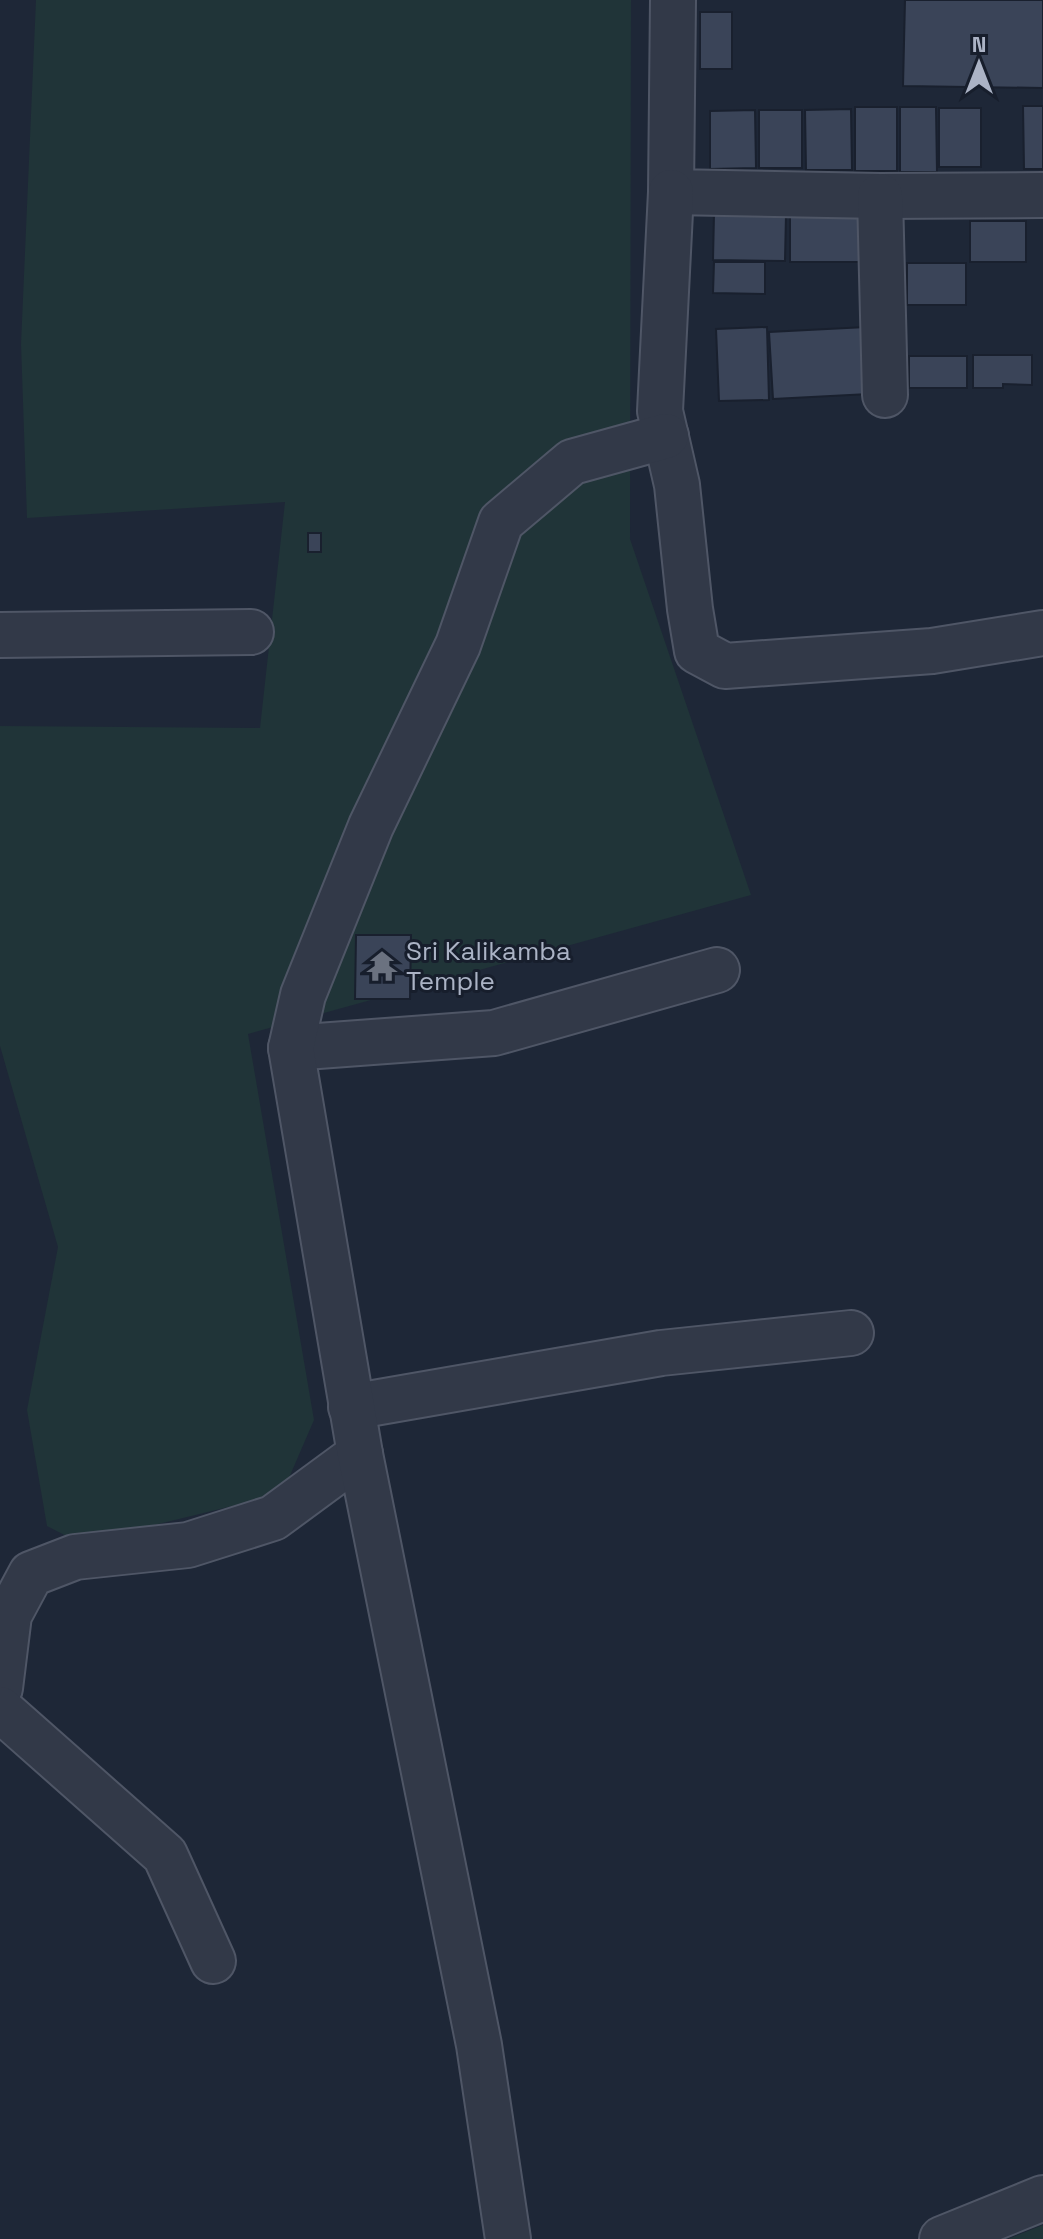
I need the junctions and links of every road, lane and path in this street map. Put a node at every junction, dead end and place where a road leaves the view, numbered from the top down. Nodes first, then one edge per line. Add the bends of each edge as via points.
1 (673, 0) edge
2 (671, 192) junction
3 (1043, 195) edge
4 (880, 196) junction
5 (885, 395) dead end
6 (666, 436) junction
7 (251, 632) dead end
8 (1043, 633) edge
9 (0, 635) edge
10 (717, 970) dead end
11 (291, 1048) junction
12 (851, 1333) dead end
13 (351, 1407) junction
14 (360, 1454) junction
15 (0, 1688) edge
16 (0, 1709) edge
17 (213, 1961) dead end
18 (1043, 2198) edge
19 (508, 2239) edge
20 (942, 2239) edge

1 - 2 street
2 - 4 street
2 - 6 street via 660,411
3 - 4 street
4 - 5 street
6 - 8 street via 697,651 725,666 932,651
6 - 11 street via 572,462 501,522 458,645 371,826 303,995
7 - 9 street
10 - 11 street via 494,1033
11 - 13 street
12 - 13 street via 661,1353
13 - 14 street
14 - 15 street via 273,1518 188,1545 75,1557 31,1574 9,1615
14 - 19 street via 479,2045
16 - 17 street via 165,1855
18 - 20 street

